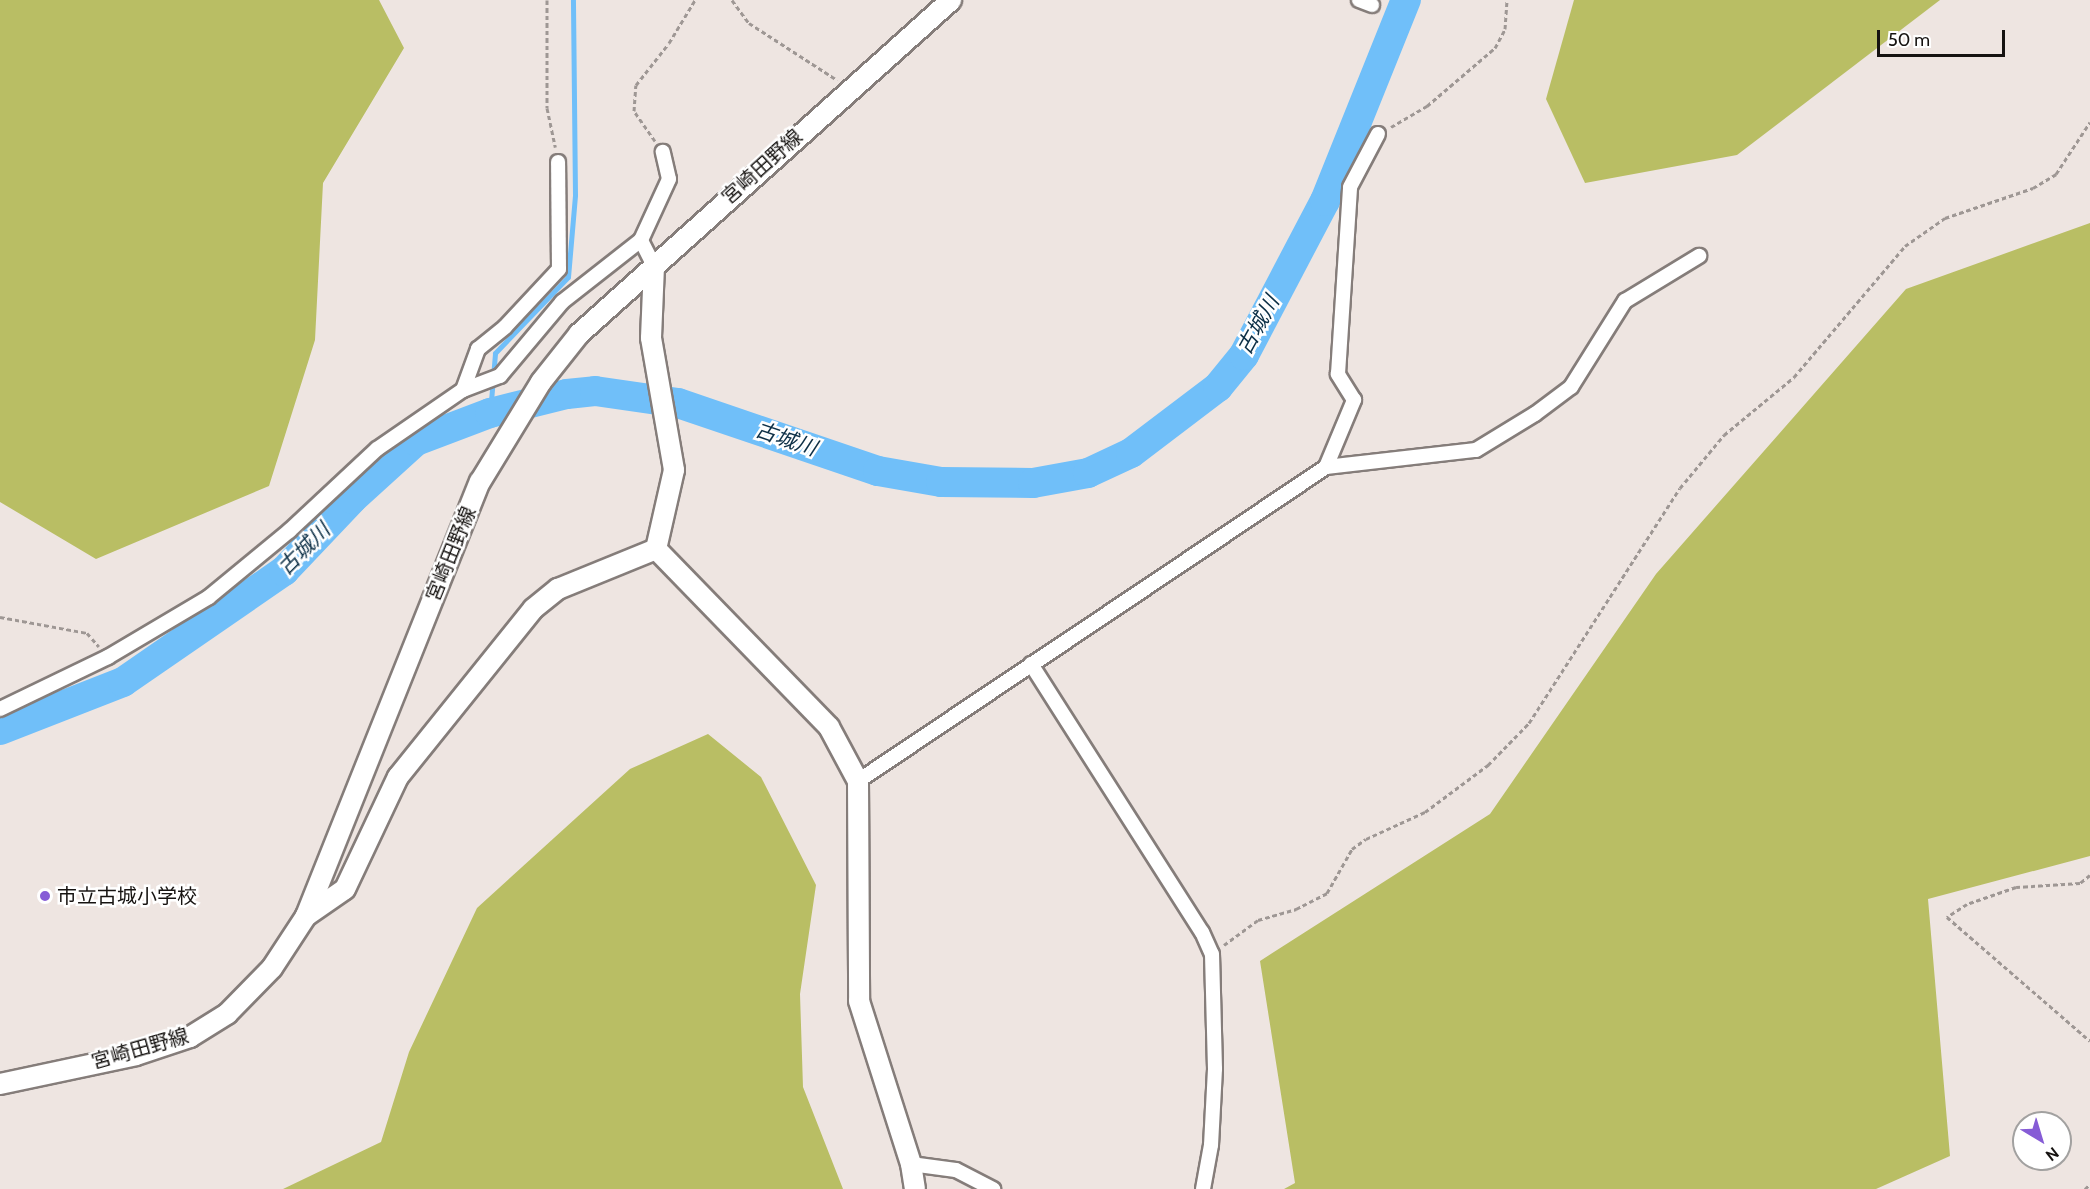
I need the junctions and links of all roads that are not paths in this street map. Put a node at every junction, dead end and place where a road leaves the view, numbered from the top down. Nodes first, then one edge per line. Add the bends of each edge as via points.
1 (951, 0) edge
2 (1378, 134) road end
3 (663, 152) road end
4 (558, 162) road end
5 (641, 240) junction
6 (1699, 256) dead end
7 (654, 266) junction
8 (463, 390) junction
9 (1326, 467) junction
10 (656, 549) junction
11 (1030, 664) junction
12 (0, 709) edge
13 (858, 781) junction
14 (306, 916) junction
15 (0, 1084) edge
16 (911, 1164) junction
17 (915, 1189) edge
18 (993, 1189) edge
19 (1203, 1189) edge

1 - 7 street, 宮崎田野線
2 - 9 street via 1350,187 1338,374 1354,400
3 - 5 street via 669,179
4 - 8 street via 559,269 478,349
5 - 7 street
5 - 8 street via 561,302 500,376
6 - 9 street via 1625,301 1571,387 1476,450
7 - 10 street via 651,309 655,374 674,470
7 - 14 street, 宮崎田野線 via 579,334 541,382 480,482
8 - 12 street via 377,449 289,531 209,597 108,657
9 - 11 street
10 - 13 street via 829,727
10 - 14 street via 558,589 533,609 398,777 345,888
11 - 13 street
11 - 19 street via 1202,932 1212,954 1215,1069 1212,1144
13 - 16 street via 859,1001
14 - 15 street, 宮崎田野線 via 272,968 227,1014 190,1037 136,1055
16 - 17 street
16 - 18 street via 956,1170

